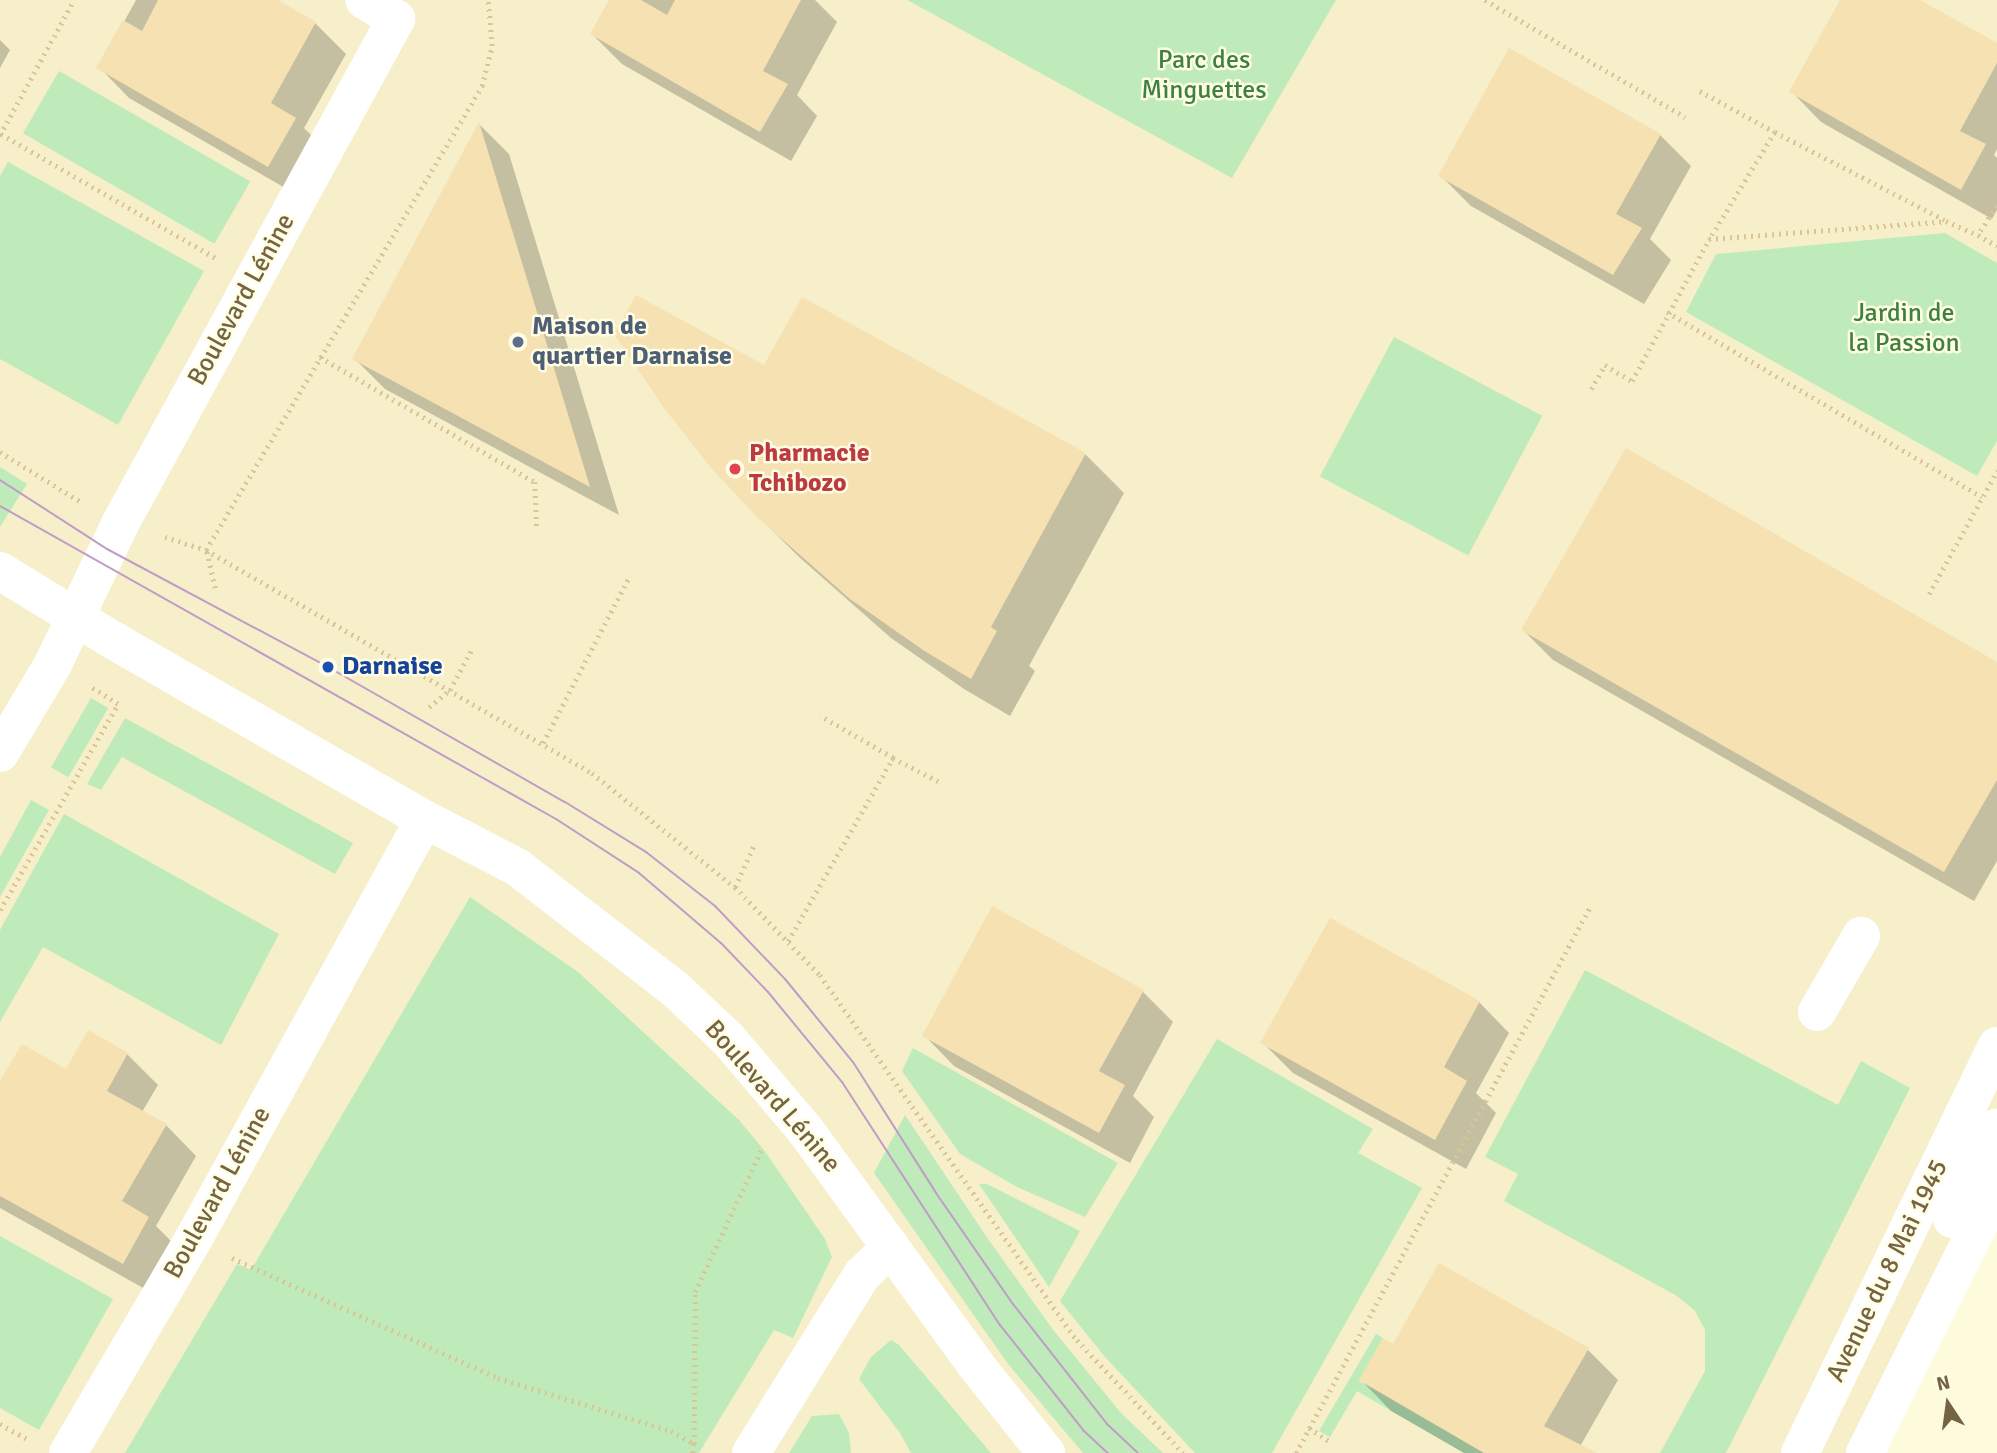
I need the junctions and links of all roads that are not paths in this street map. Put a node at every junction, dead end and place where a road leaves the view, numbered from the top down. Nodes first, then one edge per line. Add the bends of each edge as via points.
1 (364, 0) edge
2 (0, 571) edge
3 (75, 617) junction
4 (0, 753) edge
5 (424, 819) junction
6 (1861, 936) dead end
7 (1817, 1013) dead end
8 (1997, 1046) edge
9 (1986, 1086) edge
10 (1997, 1127) edge
11 (1997, 1188) edge
12 (891, 1247) junction
13 (1944, 1292) junction
14 (68, 1453) edge
15 (751, 1453) edge
16 (1046, 1453) edge
17 (1800, 1453) edge
18 (1866, 1453) edge

1 - 3 street, Boulevard Lénine via 396,19 120,524
2 - 3 street, Boulevard Lénine
3 - 4 street, Boulevard Lénine
3 - 5 street, Boulevard Lénine
5 - 12 street, Boulevard Lénine via 517,867 675,989 750,1063
5 - 14 street, Boulevard Lénine via 193,1240
6 - 7 street
8 - 9 street, Avenue du 8 Mai 1945
9 - 17 street, Avenue du 8 Mai 1945
10 - 13 street, Avenue du 8 Mai 1945 via 1941,1244
11 - 13 street, Avenue du 8 Mai 1945
12 - 15 street via 862,1275
12 - 16 street, Boulevard Lénine
13 - 18 street, Avenue du 8 Mai 1945

